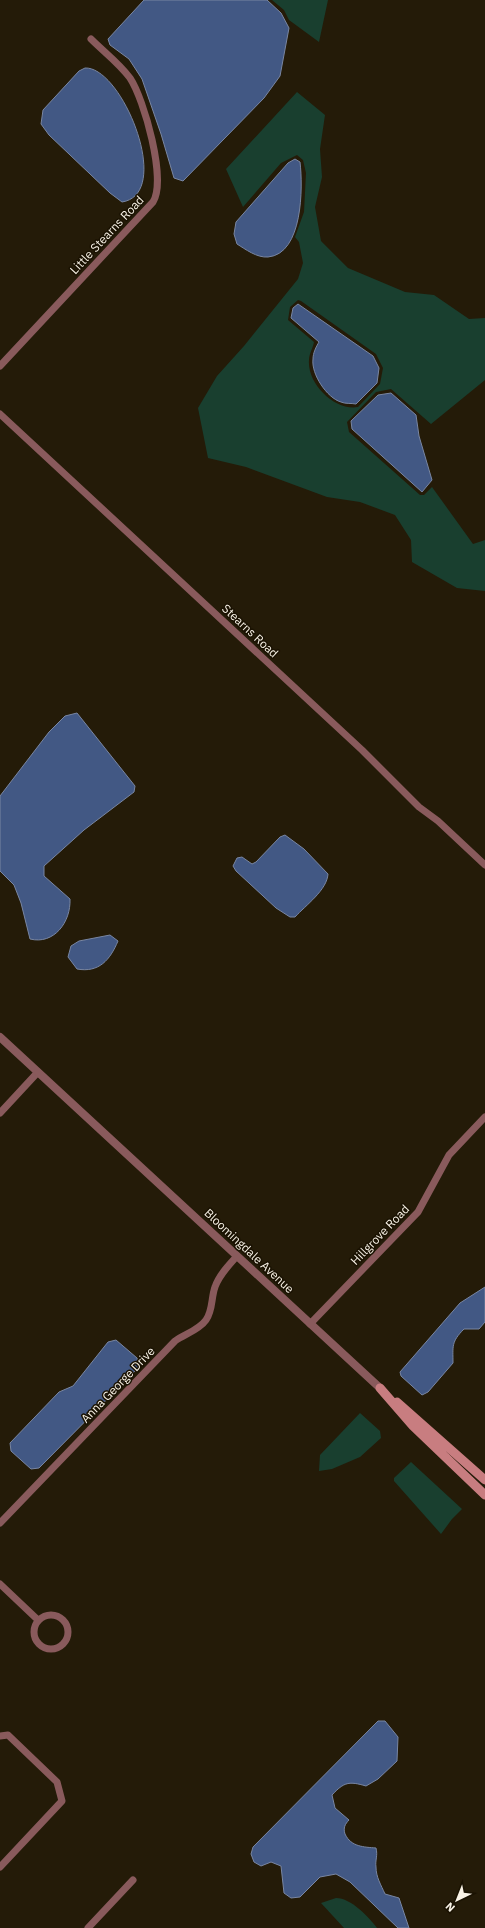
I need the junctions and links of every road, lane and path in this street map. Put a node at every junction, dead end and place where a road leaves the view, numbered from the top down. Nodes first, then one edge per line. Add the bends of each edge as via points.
1 (91, 39) dead end
2 (0, 366) edge
3 (0, 414) edge
4 (485, 865) edge
5 (0, 1037) edge
6 (38, 1072) junction
7 (0, 1113) edge
8 (485, 1117) edge
9 (237, 1256) junction
10 (310, 1324) junction
11 (380, 1388) junction
12 (485, 1480) edge
13 (485, 1495) edge
14 (0, 1523) edge
15 (0, 1584) edge
16 (38, 1620) junction
17 (0, 1736) edge
18 (0, 1867) edge
19 (133, 1880) dead end
20 (88, 1928) edge

1 - 2 street, Little Stearns Road via 126,73 137,94 157,165 156,198
3 - 4 street, Stearns Road via 356,745 419,807 438,821
5 - 6 street, Bloomingdale Avenue
6 - 7 street
6 - 9 street, Bloomingdale Avenue
8 - 10 street, Hillgrove Road via 450,1155 418,1212
9 - 10 street, Bloomingdale Avenue
9 - 14 street, Anna George Drive via 215,1285 211,1311 206,1320 175,1341
10 - 11 street, Bloomingdale Avenue
11 - 12 main road, Bloomingdale Avenue
11 - 13 main road via 408,1421
15 - 16 street
16 - 16 street via 34,1632 36,1640 42,1646 54,1648 65,1642 68,1630 62,1618 50,1614
17 - 18 street via 8,1735 57,1782 62,1801
19 - 20 street

